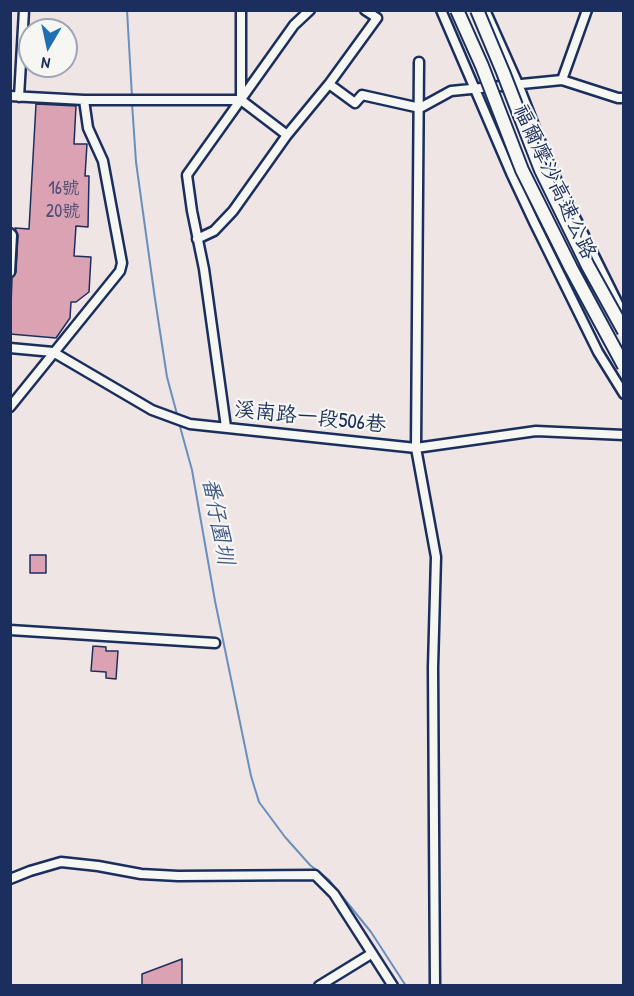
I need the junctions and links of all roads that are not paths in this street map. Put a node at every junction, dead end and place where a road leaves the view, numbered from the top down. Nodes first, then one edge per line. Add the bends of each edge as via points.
1 (24, 10) edge
2 (241, 10) edge
3 (310, 10) edge
4 (365, 10) edge
5 (441, 10) edge
6 (457, 10) edge
7 (477, 10) edge
8 (485, 10) edge
9 (587, 10) edge
10 (419, 62) dead end
11 (562, 81) junction
12 (329, 84) junction
13 (518, 84) junction
14 (474, 88) junction
15 (15, 97) edge
16 (624, 98) edge
17 (84, 100) junction
18 (241, 100) junction
19 (420, 108) junction
20 (287, 135) junction
21 (10, 233) edge
22 (197, 238) junction
23 (10, 272) edge
24 (624, 316) edge
25 (624, 331) edge
26 (10, 348) edge
27 (53, 352) junction
28 (624, 366) edge
29 (624, 394) edge
30 (10, 407) edge
31 (226, 427) junction
32 (624, 435) edge
33 (416, 448) junction
34 (10, 630) edge
35 (215, 643) dead end
36 (10, 879) edge
37 (371, 954) junction
38 (321, 985) edge
39 (393, 986) edge
40 (435, 986) edge

1 - 15 street
2 - 18 street
3 - 18 street via 294,25
4 - 12 street via 377,18
5 - 14 street
6 - 28 highway, 福爾摩沙高速公路, bridge via 522,170
7 - 25 highway, 福爾摩沙高速公路, bridge via 541,171
8 - 13 street
9 - 11 street
10 - 19 street
11 - 13 street
11 - 16 street
12 - 19 street via 355,103 362,95
12 - 20 street
13 - 14 street
13 - 24 street via 552,171
14 - 19 street via 451,91
14 - 29 street via 534,222 598,352
15 - 17 street
17 - 18 street
17 - 27 street via 88,128 103,161 122,263 120,271
18 - 20 street
18 - 22 street via 187,175
19 - 33 street
20 - 22 street via 233,210 214,231
21 - 23 street
22 - 31 street
26 - 27 street, 溪南路一段506巷
27 - 30 street
27 - 31 street, 溪南路一段506巷 via 152,410 190,424
31 - 33 street, 溪南路一段506巷
32 - 33 street, 溪南路一段506巷 via 536,431
33 - 40 street via 436,557
34 - 35 street
36 - 37 street via 61,862 178,876 315,875 334,894
37 - 38 street
37 - 39 street

